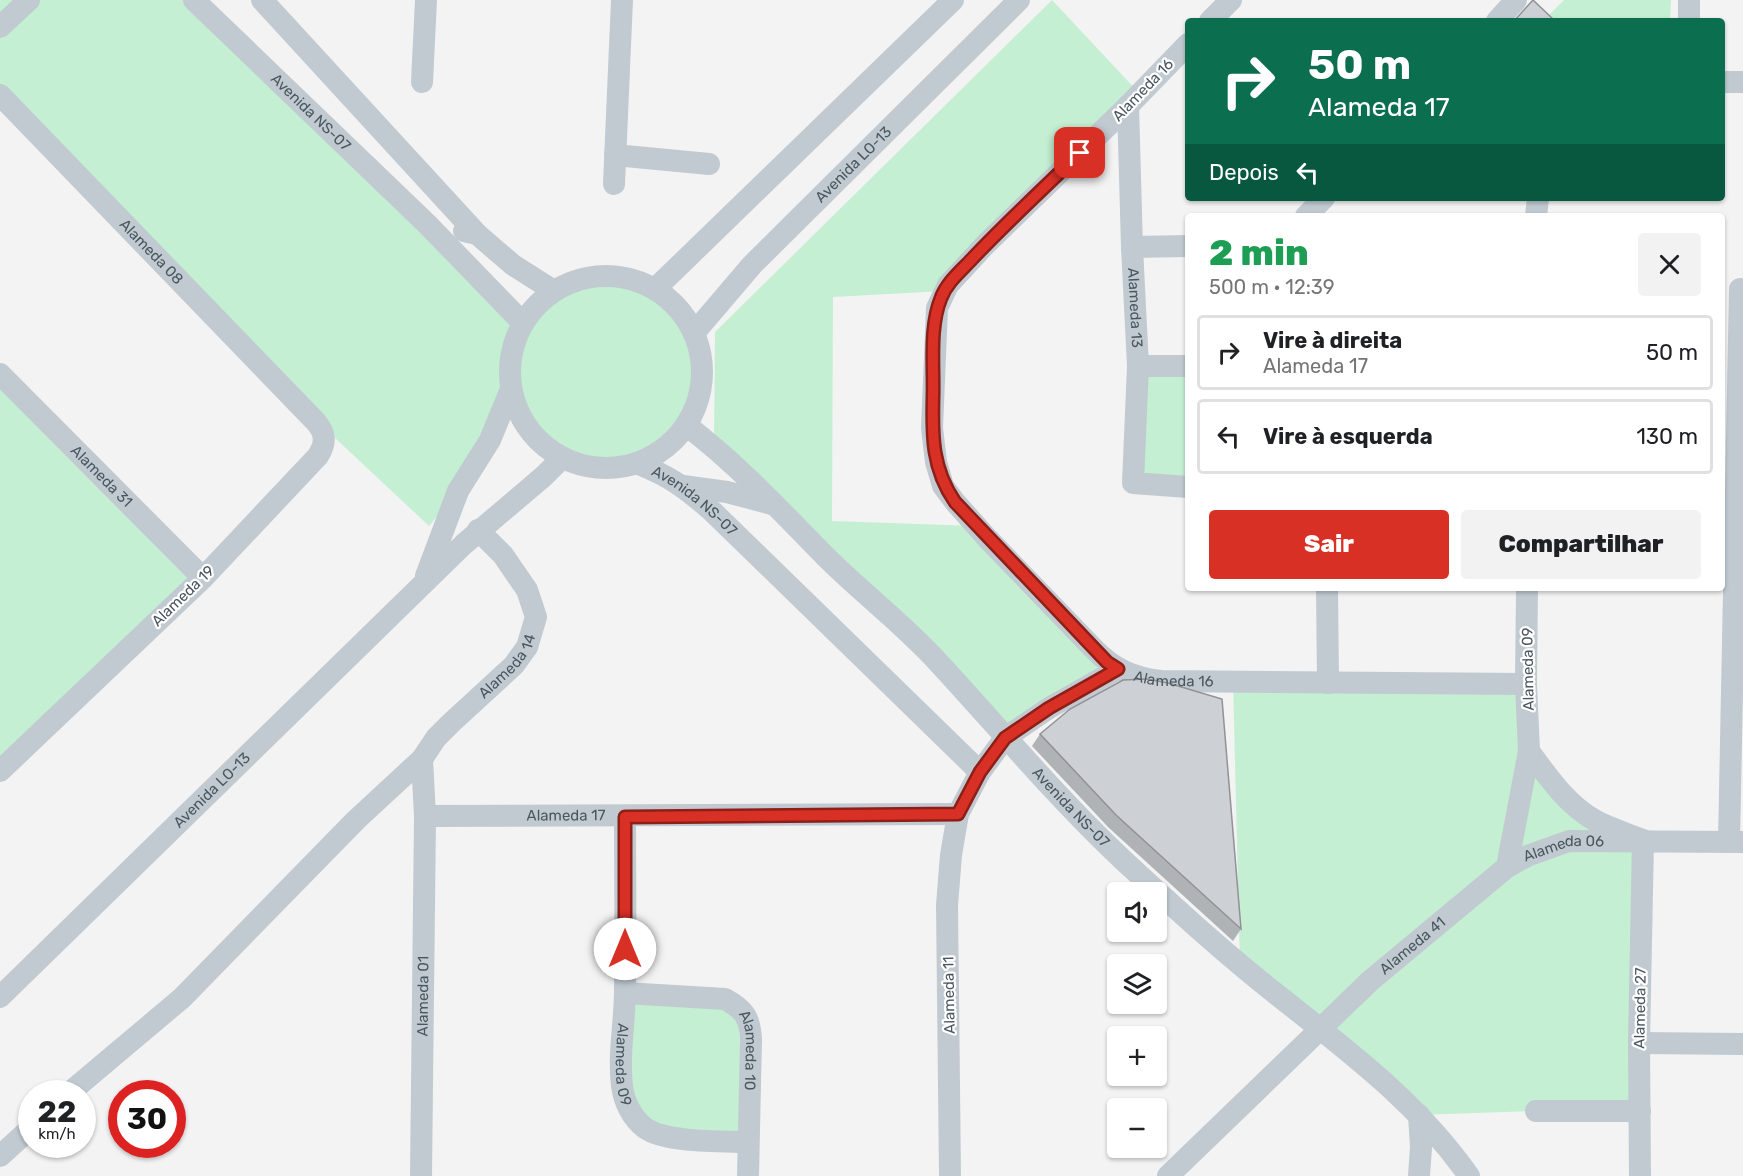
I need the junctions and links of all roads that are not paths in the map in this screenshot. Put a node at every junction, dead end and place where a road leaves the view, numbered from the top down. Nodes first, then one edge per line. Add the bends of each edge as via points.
1 (28, 0) edge
2 (194, 0) edge
3 (262, 0) edge
4 (426, 0) edge
5 (622, 0) edge
6 (952, 0) edge
7 (1018, 0) edge
8 (1231, 0) edge
9 (1516, 0) edge
10 (1689, 0) edge
11 (1213, 18) edge
12 (1500, 18) edge
13 (1689, 18) edge
14 (0, 27) edge
15 (1185, 47) edge
16 (422, 82) dead end
17 (1725, 82) edge
18 (1743, 82) edge
19 (2, 100) edge
20 (1128, 106) junction
21 (615, 155) junction
22 (709, 164) dead end
23 (614, 184) dead end
24 (1321, 201) edge
25 (1309, 213) edge
26 (427, 224) junction
27 (477, 234) junction
28 (1185, 246) edge
29 (1132, 247) junction
30 (655, 289) junction
31 (1735, 289) edge
32 (554, 291) junction
33 (523, 323) junction
34 (694, 333) junction
35 (1138, 366) junction
36 (1185, 366) edge
37 (0, 375) edge
38 (511, 389) junction
39 (303, 408) joint
40 (686, 425) junction
41 (562, 458) junction
42 (636, 463) junction
43 (683, 486) junction
44 (1185, 487) edge
45 (775, 505) junction
46 (478, 530) junction
47 (203, 578) junction
48 (423, 583) junction
49 (1327, 591) edge
50 (1527, 591) edge
51 (1738, 628) edge
52 (1118, 669) junction
53 (1328, 683) junction
54 (1526, 684) junction
55 (1005, 738) junction
56 (1529, 751) junction
57 (422, 759) junction
58 (0, 771) edge
59 (980, 772) junction
60 (958, 814) junction
61 (425, 816) junction
62 (625, 817) junction
63 (1643, 840) junction
64 (1736, 842) edge
65 (1507, 867) junction
66 (626, 993) junction
67 (0, 997) edge
68 (1319, 1028) junction
69 (1639, 1043) junction
70 (1743, 1044) edge
71 (85, 1080) edge
72 (1536, 1111) dead end
73 (1640, 1111) junction
74 (1419, 1115) junction
75 (18, 1140) edge
76 (748, 1142) junction
77 (0, 1156) edge
78 (415, 1176) edge
79 (748, 1176) edge
80 (950, 1176) edge
81 (1168, 1176) edge
82 (1419, 1176) edge
83 (1469, 1176) edge
84 (1640, 1176) edge

1 - 14 street
2 - 26 street, Avenida NS-07
3 - 27 street
4 - 16 street
5 - 21 street
6 - 30 street
7 - 34 street, Avenida LO-13 via 752,265
8 - 11 street
9 - 12 street
10 - 13 street
15 - 20 street, Alameda 16
17 - 18 street
19 - 39 street, Alameda 08
20 - 29 street, Alameda 13
20 - 52 street, Alameda 16 via 984,246 944,291 936,318 932,428 943,486 955,502
21 - 22 street
21 - 23 street
24 - 25 street
26 - 27 street
26 - 33 street, Avenida NS-07
27 - 32 street via 513,265
28 - 29 street
29 - 35 street, Alameda 13
30 - 32 street via 631,279 604,276 578,280
30 - 34 street via 684,315
31 - 51 street
32 - 33 street
33 - 38 street via 514,344
34 - 40 street via 702,364 699,396
35 - 36 street
35 - 44 street, Alameda 13 via 1133,483
37 - 47 street, Alameda 31
38 - 41 street via 525,426
38 - 48 street, Avenida LO-13 via 490,440 458,491
39 - 47 street, Alameda 19 via 321,428 324,447
40 - 42 street via 655,454
40 - 45 street, Avenida NS-07
41 - 42 street via 593,468
41 - 46 street, Avenida LO-13
42 - 43 street, Avenida NS-07
43 - 45 street via 727,492
43 - 59 street, Avenida NS-07
45 - 55 street, Avenida NS-07 via 935,659
46 - 48 street, Avenida LO-13
46 - 57 street, Alameda 14 via 503,555 527,590 537,616 527,647 514,664 436,738
47 - 58 street, Alameda 19
48 - 67 street, Avenida LO-13
49 - 53 street
50 - 54 street, Alameda 09
51 - 64 street
52 - 53 street, Alameda 16 via 1161,681
52 - 55 street, Alameda 11
53 - 54 street, Alameda 16
54 - 56 street, Alameda 09
55 - 59 street, Alameda 11
55 - 68 street, Avenida NS-07 via 1120,858 1202,932
56 - 63 street via 1576,808 1596,821
56 - 65 street, Alameda 06
57 - 61 street, Alameda 01
57 - 71 street via 356,820 182,998
59 - 60 street, Alameda 11
60 - 62 street, Alameda 17
60 - 80 street, Alameda 11 via 947,905
61 - 62 street, Alameda 17
61 - 78 street, Alameda 01
62 - 66 street, Alameda 09
63 - 64 street, Alameda 06
63 - 65 street, Alameda 06 via 1569,841
63 - 69 street, Alameda 27
65 - 68 street, Alameda 41
66 - 76 street, Alameda 09 via 622,1085 631,1114 652,1133 666,1137
66 - 76 street, Alameda 10 via 725,999 747,1016 751,1040
68 - 74 street, Avenida NS-07
68 - 81 street
69 - 70 street
69 - 73 street, Alameda 27
72 - 73 street
73 - 84 street, Alameda 27
74 - 82 street
74 - 83 street, Avenida NS-07
75 - 77 street
76 - 79 street, Alameda 10

